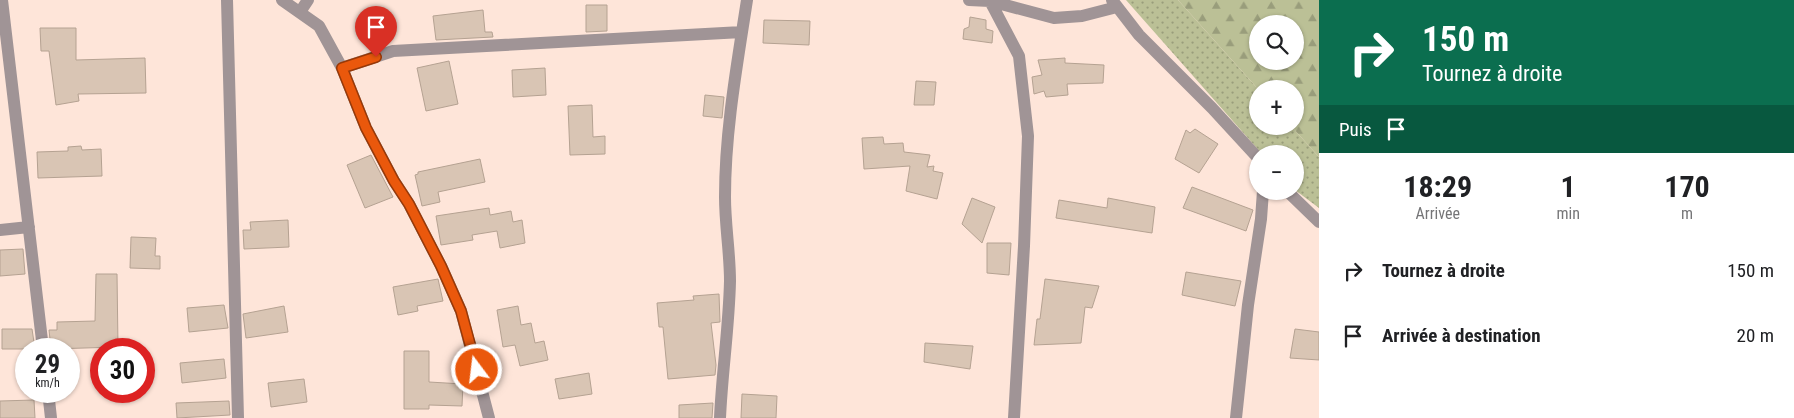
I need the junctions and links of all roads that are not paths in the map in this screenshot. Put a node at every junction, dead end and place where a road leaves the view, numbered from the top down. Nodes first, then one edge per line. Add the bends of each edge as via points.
1 (2, 0) edge
2 (227, 0) edge
3 (282, 0) edge
4 (308, 0) edge
5 (747, 0) edge
6 (969, 0) edge
7 (990, 2) junction
8 (1114, 4) edge
9 (300, 12) junction
10 (742, 32) junction
11 (342, 68) junction
12 (1249, 148) edge
13 (1263, 200) edge
14 (1296, 200) edge
15 (1319, 222) edge
16 (29, 227) junction
17 (0, 230) edge
18 (43, 338) edge
19 (49, 403) edge
20 (51, 418) edge
21 (238, 418) edge
22 (489, 418) edge
23 (720, 418) edge
24 (1014, 418) edge
25 (1236, 418) edge

1 - 16 street
2 - 21 street
3 - 9 street
4 - 9 street
5 - 10 street
6 - 7 street
7 - 8 street via 1054,18 1082,16
7 - 24 street via 1019,56 1028,136
8 - 12 street via 1139,35
9 - 11 street via 318,26
10 - 11 street via 393,51
10 - 23 street via 729,124 725,197 730,280
11 - 22 street via 366,128 441,266 461,311
13 - 25 street
14 - 15 street
16 - 17 street
16 - 18 street
19 - 20 street

